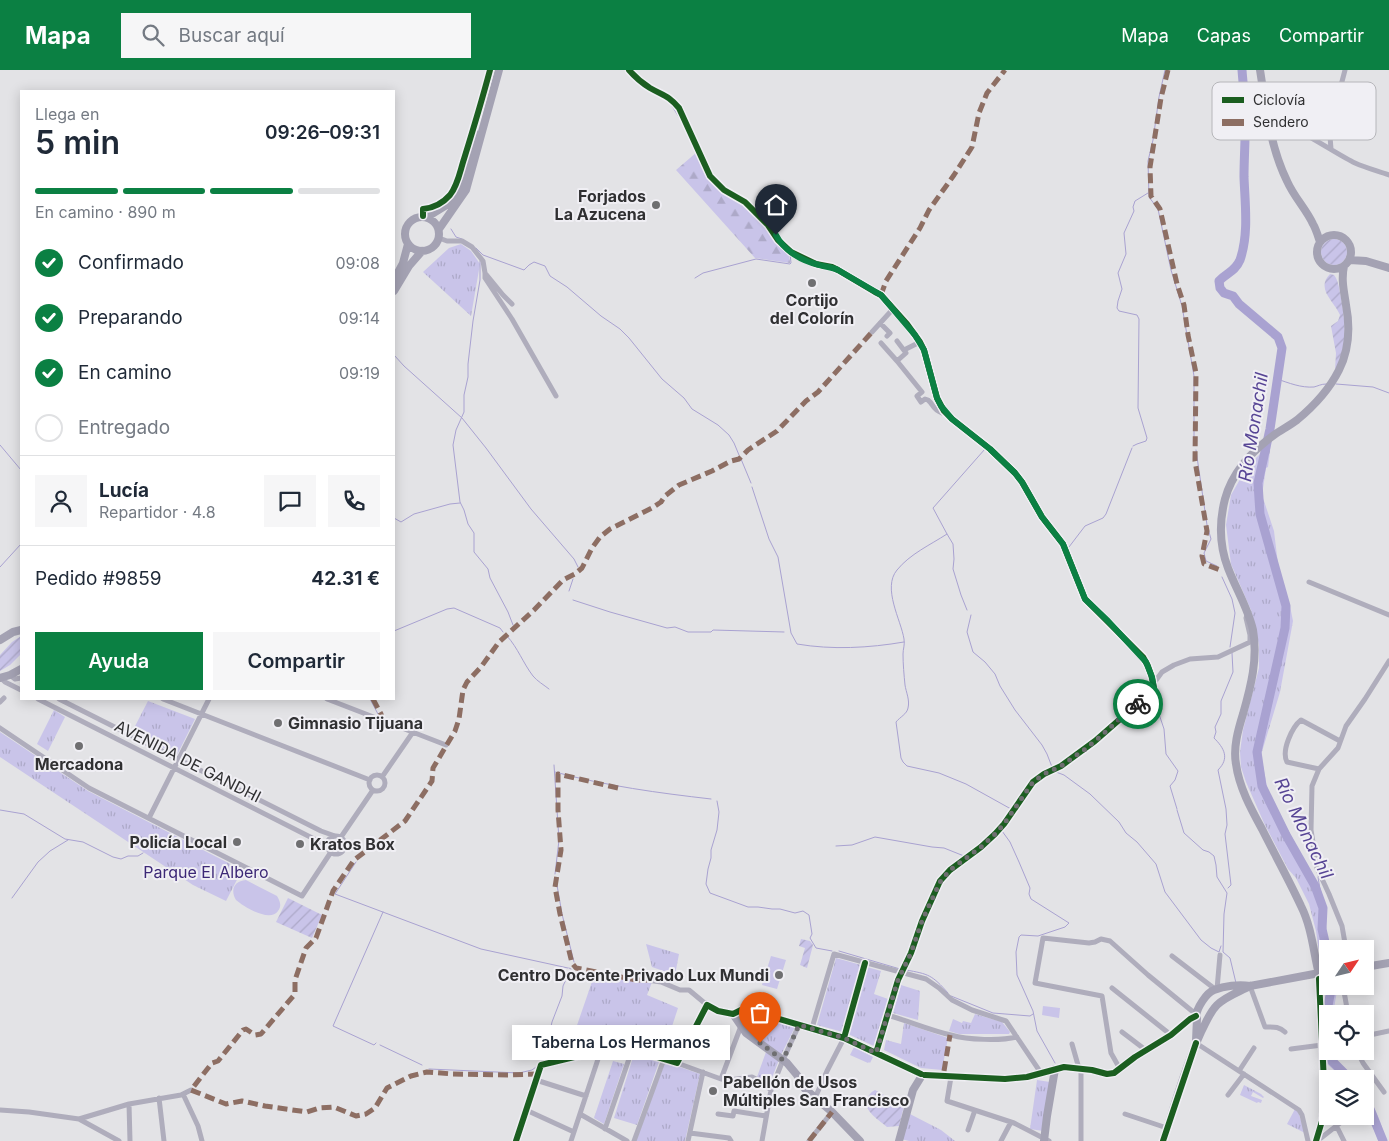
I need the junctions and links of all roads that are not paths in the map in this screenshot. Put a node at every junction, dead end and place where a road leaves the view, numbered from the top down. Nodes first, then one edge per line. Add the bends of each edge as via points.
1 (494, 70) edge
2 (499, 70) edge
3 (629, 70) edge
4 (1272, 140) edge
5 (1315, 140) edge
6 (1330, 140) edge
7 (1331, 149) junction
8 (1389, 175) edge
9 (427, 217) junction
10 (1313, 223) junction
11 (439, 229) junction
12 (1330, 235) junction
13 (439, 238) junction
14 (1320, 242) junction
15 (408, 244) junction
16 (422, 251) junction
17 (1349, 260) junction
18 (1389, 268) edge
19 (1333, 269) junction
20 (485, 274) junction
21 (395, 278) edge
22 (1343, 286) junction
23 (395, 289) edge
24 (512, 304) dead end
25 (893, 309) junction
26 (880, 323) junction
27 (872, 332) dead end
28 (887, 336) dead end
29 (897, 341) dead end
30 (920, 342) junction
31 (882, 343) dead end
32 (904, 350) junction
33 (897, 361) junction
34 (556, 396) dead end
35 (944, 411) junction
36 (1309, 582) dead end
37 (1248, 613) junction
38 (1389, 615) edge
39 (17, 631) edge
40 (0, 640) edge
41 (1389, 661) edge
42 (20, 669) edge
43 (4, 677) edge
44 (20, 678) edge
45 (1154, 684) junction
46 (20, 690) edge
47 (40, 700) edge
48 (61, 700) edge
49 (166, 700) edge
50 (208, 700) edge
51 (330, 700) edge
52 (201, 714) junction
53 (0, 728) edge
54 (413, 732) junction
55 (1340, 741) junction
56 (446, 745) dead end
57 (178, 759) junction
58 (174, 768) junction
59 (1319, 769) junction
60 (382, 777) junction
61 (370, 780) junction
62 (373, 790) junction
63 (149, 818) junction
64 (338, 837) junction
65 (328, 846) junction
66 (332, 852) junction
67 (1344, 940) edge
68 (1220, 955) dead end
69 (1172, 956) dead end
70 (865, 963) junction
71 (1389, 964) edge
72 (1374, 966) edge
73 (1319, 970) edge
74 (901, 973) junction
75 (1319, 974) edge
76 (647, 980) dead end
77 (1250, 986) junction
78 (1112, 988) dead end
79 (1217, 989) junction
80 (1220, 1002) junction
81 (706, 1005) junction
82 (733, 1014) junction
83 (887, 1015) junction
84 (1197, 1016) junction
85 (1207, 1020) junction
86 (799, 1025) junction
87 (742, 1026) junction
88 (812, 1028) junction
89 (1389, 1031) edge
90 (1122, 1032) dead end
91 (1285, 1032) dead end
92 (1374, 1034) edge
93 (1171, 1035) junction
94 (1017, 1037) junction
95 (844, 1038) junction
96 (1196, 1042) junction
97 (1072, 1044) dead end
98 (1319, 1045) edge
99 (1254, 1048) dead end
100 (1292, 1049) dead end
101 (601, 1050) junction
102 (632, 1050) junction
103 (1147, 1051) junction
104 (876, 1053) junction
105 (664, 1059) junction
106 (783, 1060) junction
107 (1323, 1060) edge
108 (1362, 1060) edge
109 (677, 1063) junction
110 (1055, 1069) junction
111 (1081, 1069) junction
112 (1120, 1069) junction
113 (1239, 1071) junction
114 (703, 1072) junction
115 (1041, 1073) junction
116 (1244, 1074) junction
117 (922, 1076) junction
118 (951, 1077) junction
119 (721, 1079) junction
120 (536, 1080) junction
121 (191, 1090) dead end
122 (771, 1090) junction
123 (1384, 1092) dead end
124 (1228, 1094) dead end
125 (182, 1095) junction
126 (586, 1096) junction
127 (159, 1098) junction
128 (816, 1098) junction
129 (129, 1104) junction
130 (0, 1110) edge
131 (526, 1110) junction
132 (975, 1110) junction
133 (832, 1112) junction
134 (580, 1114) junction
135 (718, 1114) dead end
136 (1125, 1114) dead end
137 (766, 1116) junction
138 (79, 1119) junction
139 (1011, 1122) junction
140 (1338, 1125) edge
141 (1167, 1128) junction
142 (1335, 1128) junction
143 (606, 1129) junction
144 (968, 1130) dead end
145 (574, 1132) junction
146 (690, 1133) junction
147 (1046, 1140) edge
148 (1317, 1140) edge
149 (119, 1141) edge
150 (130, 1141) edge
151 (164, 1141) edge
152 (201, 1141) edge
153 (516, 1141) edge
154 (571, 1141) edge
155 (628, 1141) edge
156 (634, 1141) edge
157 (688, 1141) edge
158 (731, 1141) edge
159 (762, 1141) edge
160 (809, 1141) edge
161 (860, 1141) edge
162 (899, 1141) edge
163 (1001, 1141) edge
164 (1081, 1141) edge
165 (1163, 1141) edge
166 (1308, 1141) edge
167 (1344, 1141) edge

1 - 9 street via 461,185 448,204
2 - 11 street via 466,190
3 - 25 street via 672,100 679,108 710,176 724,190 746,203 787,249 809,262 838,270 881,295
4 - 10 street via 1282,171
5 - 7 street
6 - 7 street
7 - 8 street via 1355,163
9 - 11 street
9 - 15 street via 416,217 408,224 405,234
10 - 12 street
10 - 14 street
11 - 13 street
12 - 14 street
12 - 17 street via 1337,234 1348,241 1351,246
13 - 16 street via 433,247
13 - 20 street via 462,241 472,248 483,261
14 - 19 street via 1317,251 1319,261
15 - 16 street
15 - 21 street
16 - 23 street
17 - 18 street
17 - 19 street
17 - 22 street
19 - 22 street
20 - 24 street
20 - 34 street
22 - 37 street via 1348,336 1340,369 1329,388 1311,408 1247,459 1225,499 1222,547
25 - 26 street
25 - 30 street
26 - 27 street
26 - 28 street via 890,333
29 - 32 street
30 - 32 street
30 - 35 street
31 - 33 street
32 - 33 street via 906,354
33 - 35 street via 922,392 917,396 921,402 926,399 933,408
35 - 45 street via 983,443 1022,482 1042,517 1063,544 1085,599 1143,657
36 - 38 street
37 - 45 street via 1250,642 1218,657 1190,659 1174,665 1162,672
37 - 73 street via 1255,661 1236,743 1235,763 1254,814 1306,919
39 - 40 street
41 - 55 street via 1346,726
42 - 43 street
43 - 44 street
43 - 46 street via 5,682
45 - 74 street via 1154,697 1134,706 1100,737 1033,782 995,834 950,870 934,893
47 - 58 street, AVENIDA DE GANDHI
48 - 57 street, AVENIDA DE GANDHI
49 - 52 street
50 - 52 street
51 - 54 street
52 - 57 street
52 - 61 street
53 - 63 street via 89,788
54 - 56 street
54 - 60 street
55 - 59 street via 1338,748
55 - 59 street via 1301,720 1296,724 1284,757 1287,762
57 - 58 street
57 - 64 street, AVENIDA DE GANDHI via 322,832
58 - 63 street
58 - 65 street, AVENIDA DE GANDHI
59 - 67 street via 1312,786 1311,830 1317,868 1342,926
60 - 61 street via 374,776
60 - 62 street via 384,788
61 - 62 street via 369,786
62 - 64 street
63 - 66 street via 302,896
64 - 65 street via 329,840
64 - 66 street via 345,842 344,850
65 - 66 street
68 - 79 street
69 - 79 street
70 - 74 street
70 - 88 street via 834,954
70 - 95 street
71 - 72 street
74 - 83 street
74 - 94 street via 926,979 952,1000 1006,1021
75 - 77 street
76 - 81 street via 689,990
77 - 79 street
77 - 80 street
77 - 91 street via 1265,1027 1277,1027
78 - 93 street
79 - 80 street via 1223,996
79 - 84 street via 1205,999
80 - 85 street
81 - 82 street
81 - 109 street
82 - 86 street via 747,1010
82 - 87 street
83 - 94 street via 961,1038
83 - 104 street
84 - 85 street
84 - 93 street
84 - 96 street
84 - 112 street via 1110,941 1101,939 1089,943 1043,938 1035,984 1102,996 1111,1054
85 - 96 street
86 - 88 street
86 - 106 street
87 - 106 street via 746,1033
87 - 119 street
88 - 95 street
89 - 92 street
90 - 103 street
93 - 103 street
94 - 115 street
95 - 104 street
95 - 128 street
96 - 113 street
96 - 141 street
97 - 111 street
98 - 100 street
99 - 113 street
101 - 102 street via 620,1046
101 - 120 street via 541,1065
101 - 126 street
102 - 105 street
102 - 143 street
103 - 112 street
104 - 117 street
105 - 109 street
105 - 156 street
106 - 122 street
106 - 128 street
107 - 148 street via 1324,1103
108 - 123 street
109 - 114 street
110 - 111 street
110 - 115 street
110 - 147 street
111 - 112 street via 1107,1074
111 - 164 street
113 - 116 street
114 - 119 street
114 - 146 street
115 - 118 street via 1005,1079
116 - 124 street
116 - 166 street via 1299,1110
117 - 118 street
117 - 162 street via 913,1090
118 - 132 street via 947,1101
119 - 122 street via 752,1078
120 - 126 street
120 - 131 street
121 - 125 street
122 - 137 street
125 - 127 street
125 - 152 street via 198,1126
126 - 134 street
127 - 129 street
127 - 151 street
128 - 133 street
129 - 138 street
129 - 150 street
130 - 138 street
131 - 145 street
131 - 153 street
132 - 139 street
132 - 144 street
133 - 160 street
133 - 161 street
134 - 143 street
134 - 145 street
135 - 137 street via 733,1116 734,1111
136 - 141 street
137 - 159 street
138 - 149 street
139 - 147 street
139 - 163 street
140 - 142 street
141 - 165 street
142 - 148 street
142 - 167 street
143 - 155 street
145 - 154 street
146 - 157 street
146 - 158 street via 729,1138

